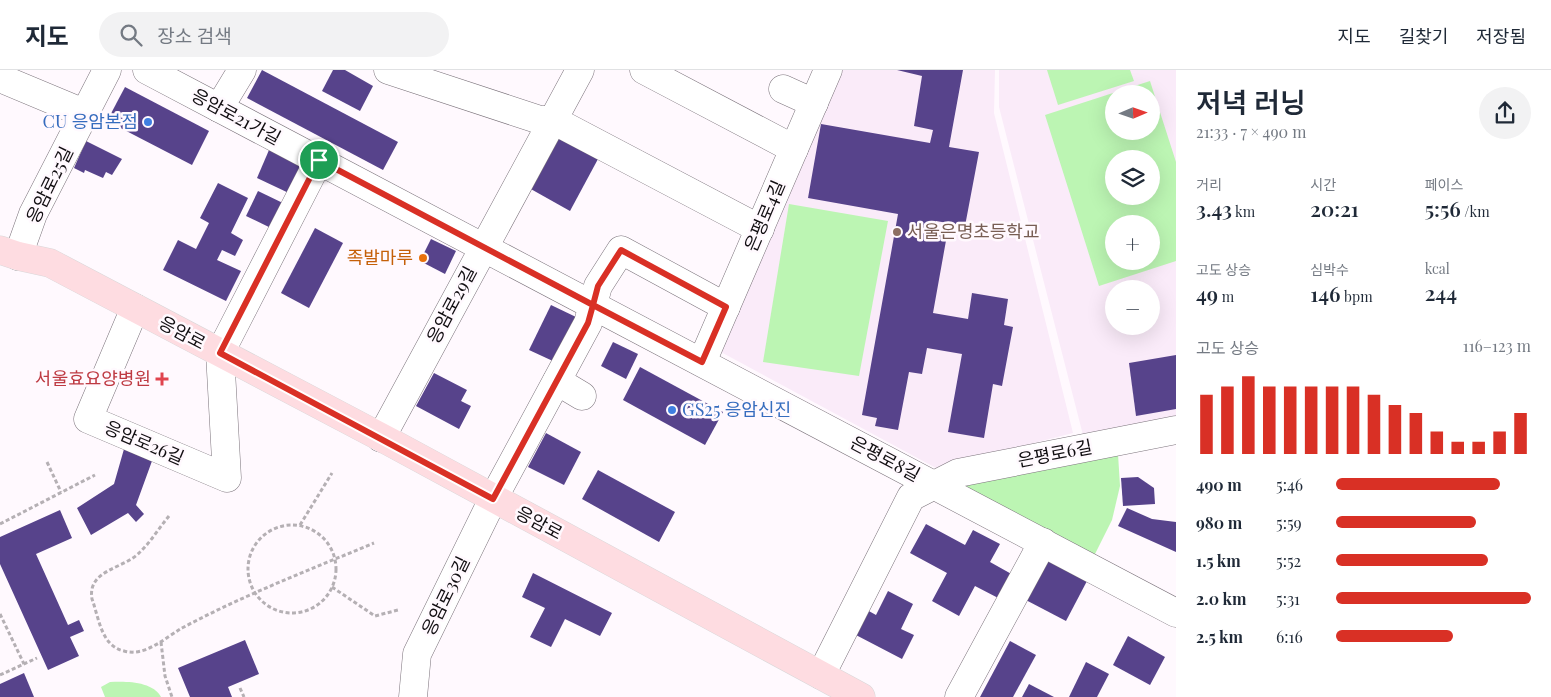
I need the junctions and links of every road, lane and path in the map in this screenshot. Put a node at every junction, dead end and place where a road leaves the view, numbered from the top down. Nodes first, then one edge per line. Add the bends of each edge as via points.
1 (107, 70) edge
2 (148, 70) edge
3 (242, 70) edge
4 (388, 70) edge
5 (580, 70) edge
6 (644, 70) edge
7 (828, 70) edge
8 (0, 78) edge
9 (783, 89) dead end
10 (814, 103) junction
11 (219, 108) junction
12 (86, 114) junction
13 (553, 120) junction
14 (794, 149) junction
15 (319, 160) junction
16 (760, 229) junction
17 (484, 247) junction
18 (9, 253) edge
19 (593, 305) junction
20 (726, 307) junction
21 (135, 308) junction
22 (220, 353) junction
23 (702, 362) junction
24 (557, 381) junction
25 (582, 396) dead end
26 (1176, 430) edge
27 (381, 438) junction
28 (47, 462) dead end
29 (332, 473) dead end
30 (95, 475) dead end
31 (936, 486) junction
32 (61, 492) junction
33 (493, 499) junction
34 (169, 516) dead end
35 (0, 524) edge
36 (300, 525) junction
37 (1043, 542) junction
38 (374, 543) dead end
39 (334, 560) junction
40 (332, 587) junction
41 (255, 593) junction
42 (398, 610) dead end
43 (1176, 613) edge
44 (0, 614) edge
45 (161, 641) junction
46 (37, 658) dead end
47 (24, 664) junction
48 (0, 675) edge
49 (821, 675) junction
50 (240, 688) dead end
51 (172, 697) edge
52 (244, 697) edge
53 (413, 697) edge
54 (861, 697) edge
55 (958, 697) edge

1 - 12 street, 응암로25길
2 - 11 street, 응암로21가길
3 - 11 street
4 - 13 street via 540,120
5 - 13 street, 응암로29길
6 - 14 street
7 - 10 street, 은평로4길
8 - 12 street
9 - 10 street
10 - 14 street, 은평로4길
11 - 15 street, 응암로21가길
12 - 18 street, 응암로25길 via 34,214
13 - 16 street
13 - 17 street, 응암로29길
14 - 16 street, 은평로4길
15 - 17 street, 응암로21가길
15 - 22 street
16 - 20 street, 은평로4길
17 - 19 street, 은평로8길
17 - 27 street, 응암로29길
18 - 21 main road, 응암로 via 50,263
19 - 20 street via 598,286 621,250
19 - 23 street, 은평로8길
19 - 24 street, 응암로30길 via 588,323
20 - 23 street, 은평로4길
21 - 22 main road, 응암로
21 - 22 street, 응암로26길 via 88,419 227,478
22 - 27 main road, 응암로
23 - 31 street, 은평로8길
24 - 25 street
24 - 33 street, 응암로30길
26 - 31 street, 은평로6길 via 958,473
27 - 33 main road, 응암로
28 - 32 path
29 - 36 path
30 - 32 path
31 - 37 street, 은평로8길
31 - 49 street, 은평로6길 via 911,497
32 - 35 path
33 - 49 main road, 응암로
33 - 53 street, 응암로30길 via 417,654
34 - 45 path via 139,554 101,575 91,592 106,642 114,648 138,652
36 - 39 path via 323,538
36 - 41 path via 284,525 270,530 250,552 249,582
37 - 43 street, 은평로8길
37 - 55 street
38 - 39 path
39 - 40 path
39 - 41 path
40 - 41 path via 322,600 297,613 282,612 268,606
40 - 42 path via 374,616
41 - 45 path
44 - 47 path
45 - 51 path via 165,676
46 - 47 path
47 - 48 path
49 - 54 main road, 응암로
50 - 52 path

